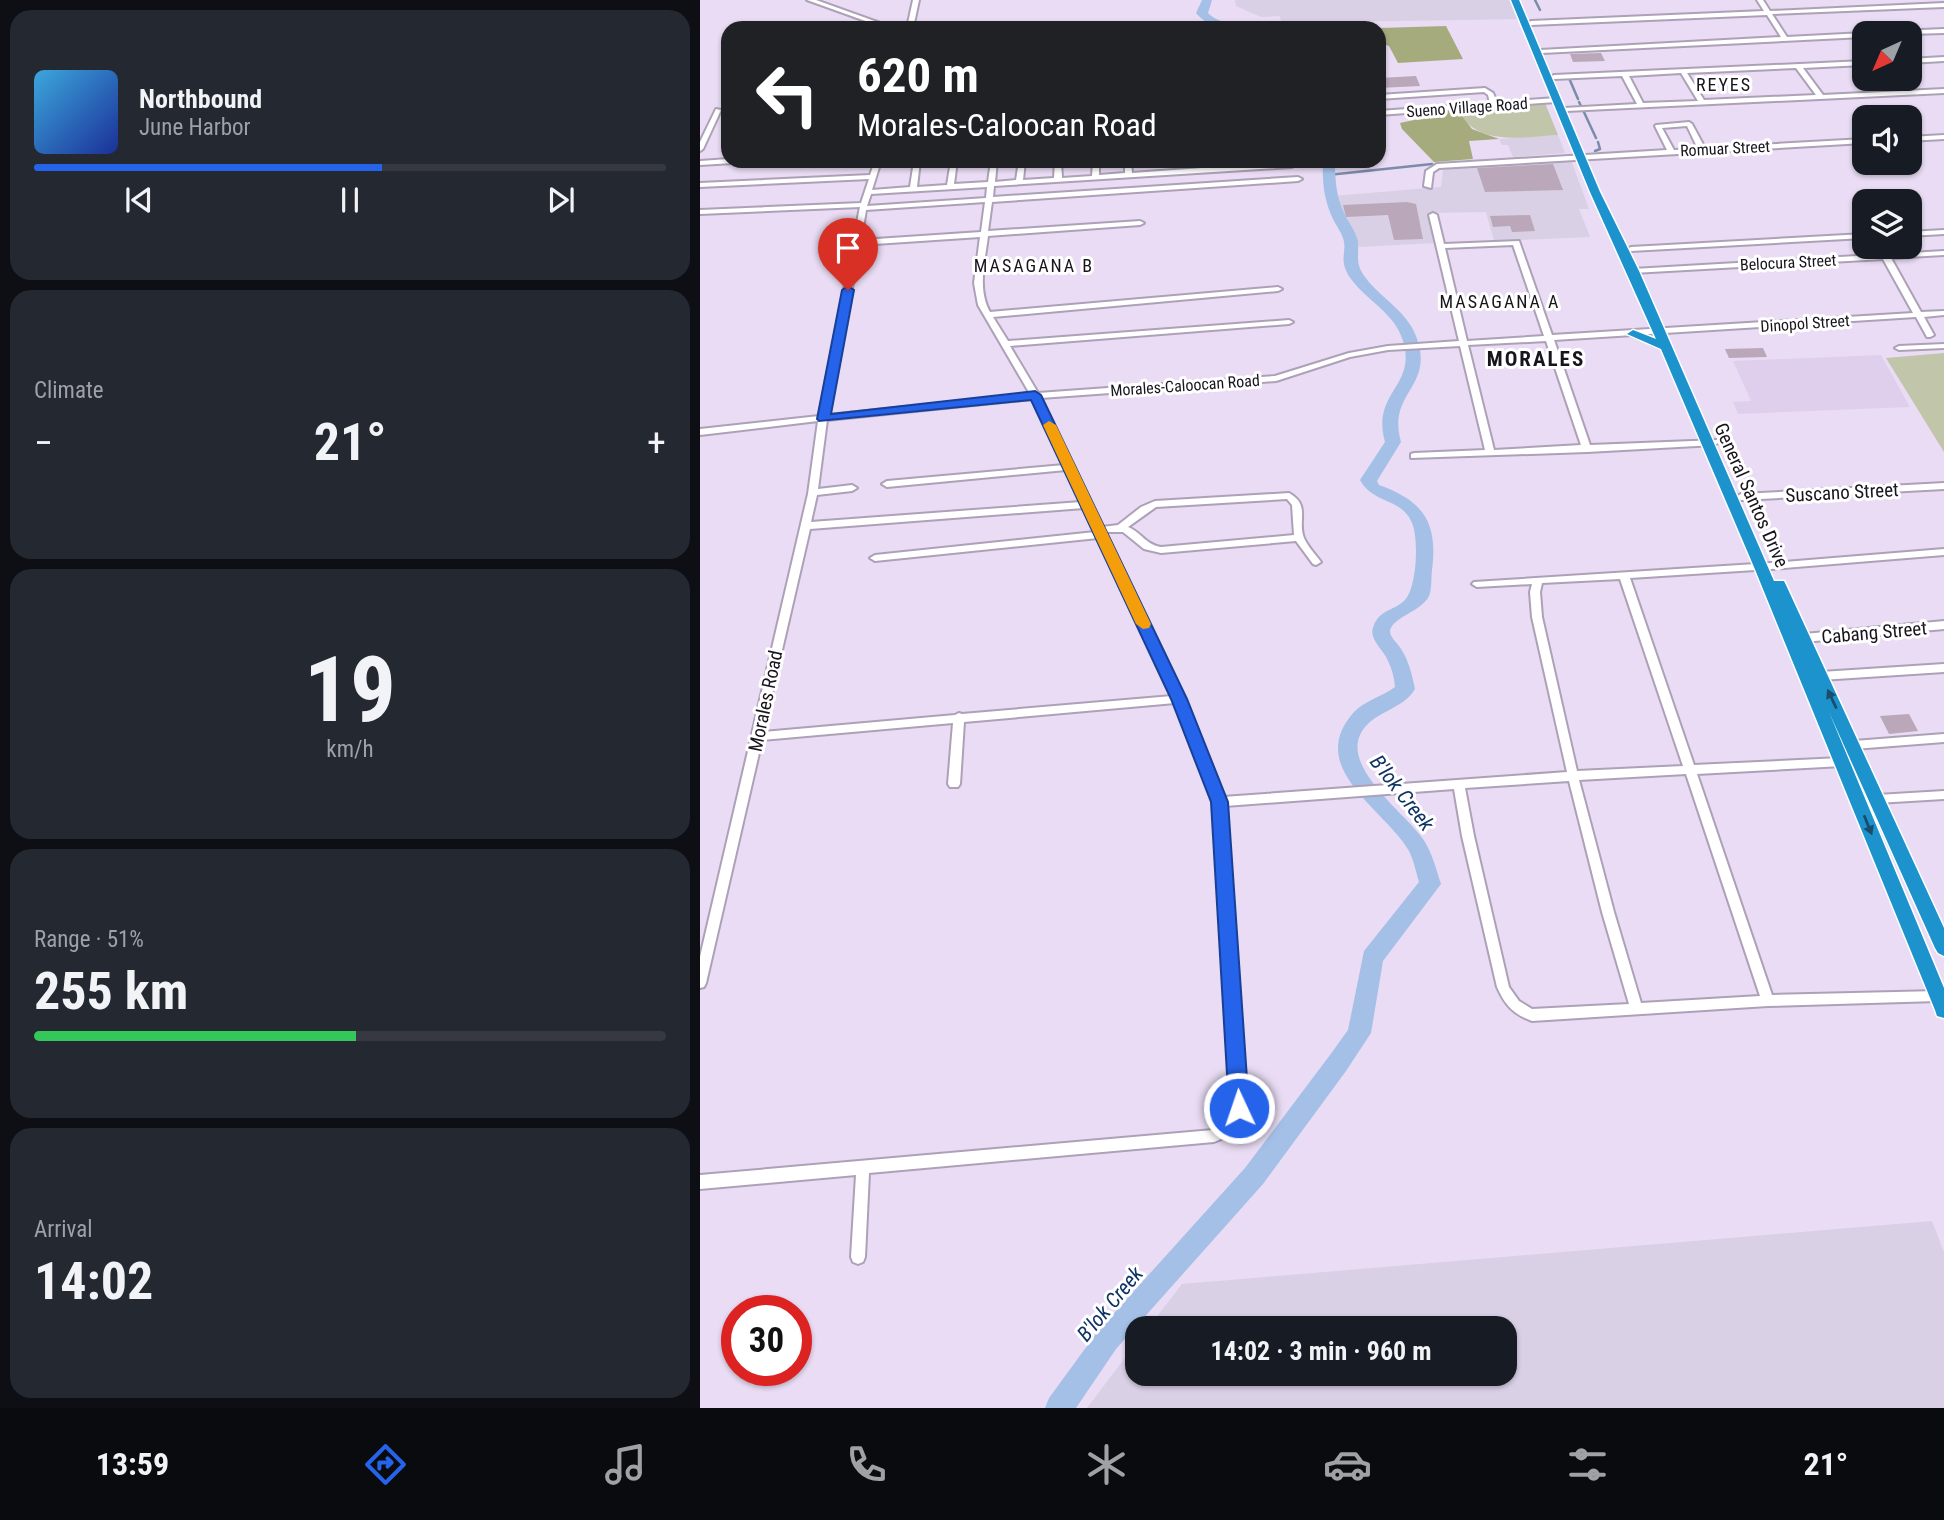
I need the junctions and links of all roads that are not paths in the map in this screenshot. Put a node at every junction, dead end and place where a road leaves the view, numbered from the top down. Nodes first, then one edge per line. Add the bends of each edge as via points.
1 (810, 0) edge
2 (916, 0) edge
3 (1515, 0) edge
4 (1522, 0) edge
5 (1759, 0) edge
6 (1944, 5) edge
7 (1768, 12) junction
8 (871, 21) edge
9 (912, 21) edge
10 (1531, 23) junction
11 (1944, 31) edge
12 (1922, 32) edge
13 (1852, 35) edge
14 (1785, 38) junction
15 (1542, 51) junction
16 (1944, 60) edge
17 (1922, 61) edge
18 (1852, 64) edge
19 (1798, 66) junction
20 (1682, 70) junction
21 (1624, 73) junction
22 (1554, 77) junction
23 (1944, 91) edge
24 (1386, 96) edge
25 (1821, 97) junction
26 (1702, 102) junction
27 (1494, 104) junction
28 (1561, 104) junction
29 (1641, 105) junction
30 (718, 110) dead end
31 (1386, 112) edge
32 (1944, 137) edge
33 (1922, 138) edge
34 (1852, 142) edge
35 (700, 149) edge
36 (1702, 150) junction
37 (1671, 151) junction
38 (1584, 156) junction
39 (721, 162) edge
40 (700, 163) edge
41 (875, 168) edge
42 (916, 168) edge
43 (953, 168) edge
44 (992, 168) edge
45 (1021, 168) edge
46 (1058, 168) edge
47 (1096, 168) edge
48 (1128, 168) edge
49 (1162, 168) edge
50 (1210, 168) edge
51 (1195, 170) joint
52 (1162, 173) junction
53 (1129, 176) junction
54 (872, 177) junction
55 (1096, 178) junction
56 (1058, 180) junction
57 (1298, 180) dead end
58 (1019, 182) junction
59 (989, 184) junction
60 (700, 185) edge
61 (1428, 186) dead end
62 (950, 187) junction
63 (1165, 188) junction
64 (913, 189) junction
65 (868, 192) junction
66 (990, 200) junction
67 (863, 206) junction
68 (700, 212) edge
69 (1433, 215) dead end
70 (1140, 223) dead end
71 (1944, 232) edge
72 (1922, 233) edge
73 (985, 234) junction
74 (1852, 237) edge
75 (857, 243) junction
76 (1441, 246) junction
77 (1631, 249) junction
78 (1944, 253) edge
79 (1922, 255) edge
80 (1852, 259) edge
81 (1887, 259) edge
82 (1637, 271) junction
83 (1278, 289) dead end
84 (1944, 313) edge
85 (988, 314) junction
86 (1920, 314) junction
87 (1289, 322) dead end
88 (1660, 333) junction
89 (1633, 334) junction
90 (1930, 335) dead end
91 (1548, 338) junction
92 (1462, 342) junction
93 (1006, 344) junction
94 (1944, 346) edge
95 (1899, 348) dead end
96 (1035, 395) junction
97 (824, 419) junction
98 (700, 432) edge
99 (1710, 442) junction
100 (1587, 449) junction
101 (1490, 453) junction
102 (1414, 456) dead end
103 (1069, 467) junction
104 (887, 484) dead end
105 (1944, 486) edge
106 (852, 488) dead end
107 (813, 493) junction
108 (1741, 497) junction
109 (1087, 505) junction
110 (805, 526) junction
111 (1115, 529) junction
112 (1100, 533) junction
113 (1299, 538) junction
114 (1944, 552) edge
115 (874, 558) dead end
116 (1316, 562) dead end
117 (1766, 567) junction
118 (1624, 575) junction
119 (1538, 580) junction
120 (1477, 584) dead end
121 (1944, 625) edge
122 (1804, 638) junction
123 (1944, 668) edge
124 (1821, 676) junction
125 (1179, 699) junction
126 (960, 717) junction
127 (759, 736) junction
128 (1944, 738) edge
129 (1857, 753) junction
130 (1842, 762) junction
131 (1688, 770) junction
132 (1573, 776) junction
133 (954, 784) dead end
134 (1459, 784) junction
135 (1944, 795) edge
136 (1877, 799) junction
137 (1219, 802) junction
138 (1944, 948) edge
139 (700, 983) edge
140 (1768, 1001) junction
141 (1941, 1003) edge
142 (1637, 1009) junction
143 (863, 1168) junction
144 (700, 1182) edge
145 (858, 1257) dead end

1 - 8 street
2 - 9 street
3 - 28 highway, General Santos Drive
4 - 10 highway, General Santos Drive
5 - 7 street
6 - 7 street
7 - 10 street
7 - 14 street
10 - 15 highway, General Santos Drive
11 - 12 street
13 - 14 street
14 - 15 street
15 - 22 highway, General Santos Drive
16 - 17 street
18 - 19 street
19 - 20 street
19 - 25 street
20 - 21 street
20 - 26 street
21 - 22 street
21 - 29 street
22 - 28 highway, General Santos Drive
23 - 25 street, Sueno Village Road
24 - 27 street via 1485,89
25 - 26 street, Sueno Village Road
26 - 29 street, Sueno Village Road
27 - 28 street, Sueno Village Road
27 - 31 street, Sueno Village Road
28 - 29 street, Sueno Village Road
28 - 38 highway, General Santos Drive
30 - 35 street
32 - 33 street
34 - 36 street, Romuar Street
36 - 37 street, Romuar Street
36 - 37 street via 1689,124 1658,126
37 - 38 street, Romuar Street
38 - 61 street, Romuar Street via 1437,166 1430,171
38 - 77 highway, General Santos Drive
38 - 82 highway, General Santos Drive
39 - 40 street
41 - 54 street, Morales Road
42 - 64 street
43 - 62 street
44 - 59 street
45 - 58 street
46 - 56 street
47 - 55 street
48 - 53 street
49 - 52 street
50 - 51 street
51 - 52 street
52 - 53 street
52 - 63 street
53 - 55 street
54 - 60 street
54 - 65 street, Morales Road
55 - 56 street
56 - 58 street
57 - 63 street
58 - 59 street
59 - 62 street
59 - 66 street
62 - 64 street
63 - 66 street
64 - 65 street
65 - 67 street, Morales Road
66 - 67 street
66 - 73 street
67 - 68 street
67 - 75 street, Morales Road
69 - 76 street
70 - 73 street
71 - 72 street
73 - 75 street
73 - 85 street via 978,283
74 - 77 street
75 - 97 street, Morales Road
76 - 91 street via 1516,243
76 - 92 street
77 - 82 highway, General Santos Drive
78 - 79 street, Belocura Street
80 - 82 street, Belocura Street
81 - 86 street
82 - 88 highway, General Santos Drive
83 - 85 street
84 - 86 street, Dinopol Street
85 - 93 street
86 - 88 street, Dinopol Street
86 - 90 street
87 - 93 street
88 - 89 highway
88 - 89 highway
88 - 99 highway, General Santos Drive
89 - 91 street, Morales-Caloocan Road
91 - 92 street, Morales-Caloocan Road
91 - 100 street
92 - 96 street, Morales-Caloocan Road via 1349,355 1276,378
92 - 101 street
93 - 96 street
94 - 95 street
96 - 97 street, Morales-Caloocan Road
96 - 103 street
97 - 98 street, Morales-Caloocan Road
97 - 107 street, Morales Road
99 - 100 street
99 - 108 highway, General Santos Drive
99 - 117 highway, General Santos Drive
100 - 101 street
101 - 102 street
103 - 104 street
103 - 109 street
105 - 108 street, Suscano Street
106 - 107 street
107 - 110 street, Morales Road
108 - 117 highway, General Santos Drive
109 - 110 street
109 - 112 street
110 - 127 street, Morales Road
111 - 112 street
111 - 113 street via 1130,532 1151,550
111 - 113 street via 1125,527 1155,504 1278,495 1289,496 1297,504
112 - 115 street
112 - 125 street
113 - 116 street
114 - 117 street
117 - 118 street
117 - 122 highway, General Santos Drive
117 - 130 highway, General Santos Drive
118 - 119 street
118 - 131 street
119 - 120 street
119 - 132 street via 1536,617
121 - 122 street, Cabang Street
122 - 124 highway, General Santos Drive
123 - 124 street
129 -> 124 highway, General Santos Drive
125 - 126 street
125 - 137 street
126 - 127 street
126 - 133 street
127 - 139 street, Morales Road
128 - 129 street
129 - 130 street
129 - 136 highway, General Santos Drive
130 - 131 street
130 -> 141 highway, General Santos Drive
131 - 132 street
131 - 140 street
132 - 134 street
132 - 142 street via 1611,928
134 - 137 street
134 - 142 street via 1482,899 1510,1002 1532,1015
135 - 136 street
136 - 138 highway, General Santos Drive
137 - 143 street via 1239,1108 1232,1126 1214,1136
140 - 141 street
140 - 142 street
143 - 144 street
143 - 145 street

